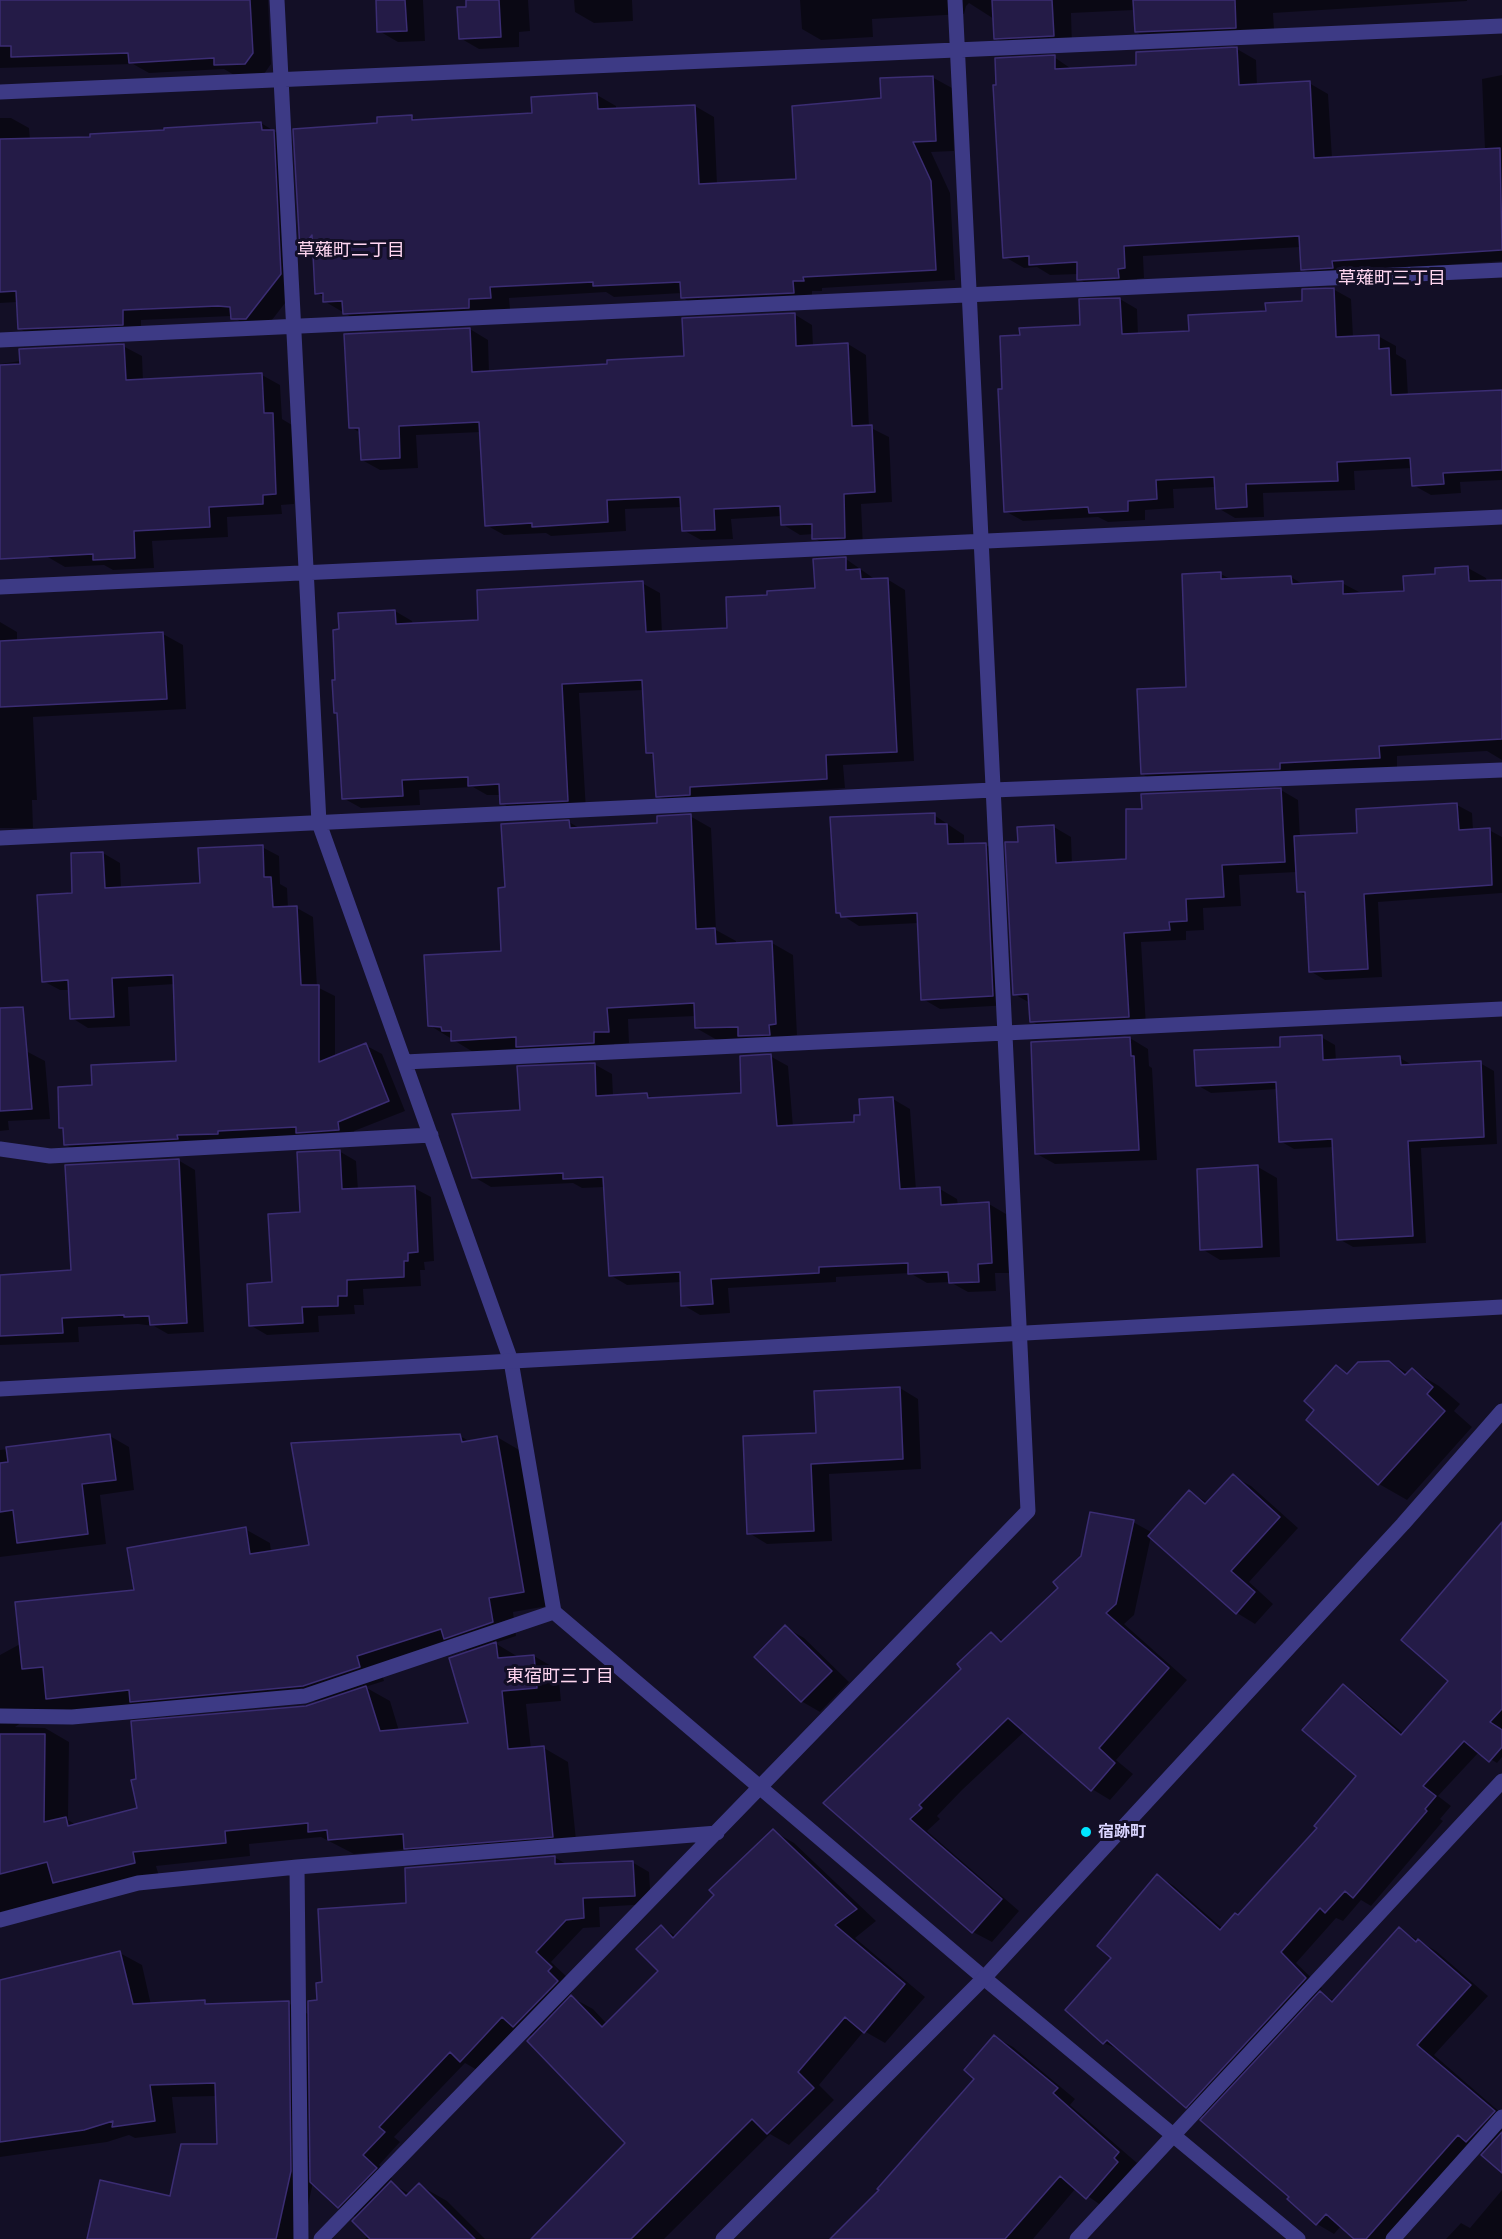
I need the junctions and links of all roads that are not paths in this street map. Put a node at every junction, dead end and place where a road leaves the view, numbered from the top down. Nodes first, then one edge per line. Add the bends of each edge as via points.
1 (277, 0) edge
2 (955, 0) edge
3 (1502, 26) edge
4 (957, 50) junction
5 (282, 80) junction
6 (0, 92) edge
7 (1502, 270) edge
8 (969, 293) junction
9 (294, 327) junction
10 (0, 340) edge
11 (1502, 518) edge
12 (981, 541) junction
13 (307, 572) junction
14 (0, 586) edge
15 (1502, 770) edge
16 (993, 790) junction
17 (320, 823) junction
18 (0, 837) edge
19 (1502, 1009) edge
20 (1005, 1034) junction
21 (405, 1062) junction
22 (431, 1135) junction
23 (0, 1149) edge
24 (1502, 1307) edge
25 (1019, 1332) junction
26 (512, 1361) junction
27 (0, 1389) edge
28 (1502, 1411) edge
29 (554, 1612) junction
30 (0, 1716) edge
31 (1502, 1781) edge
32 (762, 1788) junction
33 (717, 1833) junction
34 (297, 1867) junction
35 (0, 1920) edge
36 (984, 1978) junction
37 (1502, 2117) edge
38 (1174, 2136) junction
39 (301, 2239) edge
40 (321, 2239) edge
41 (723, 2239) edge
42 (1077, 2239) edge
43 (1298, 2239) edge
44 (1393, 2239) edge

1 - 5 street
2 - 4 street
3 - 4 street
4 - 5 street
4 - 8 street
5 - 6 street
5 - 9 street
7 - 8 street
8 - 9 street
8 - 12 street
9 - 10 street
9 - 13 street
11 - 12 street
12 - 13 street
12 - 16 street
13 - 14 street
13 - 17 street
15 - 16 street
16 - 17 street
16 - 20 street
17 - 18 street
17 - 21 street
19 - 20 street
20 - 21 street
20 - 25 street
21 - 22 street
22 - 23 street via 50,1156
22 - 26 street
24 - 25 street
25 - 26 street
25 - 32 street via 1028,1511
26 - 27 street
26 - 29 street
28 - 36 street via 1403,1524
29 - 30 street via 304,1696 72,1717
29 - 32 street
31 - 38 street
32 - 33 street
32 - 36 street
33 - 34 street
33 - 40 street
34 - 35 street via 138,1883
34 - 39 street
36 - 38 street
36 - 41 street
37 - 44 street
38 - 42 street
38 - 43 street

